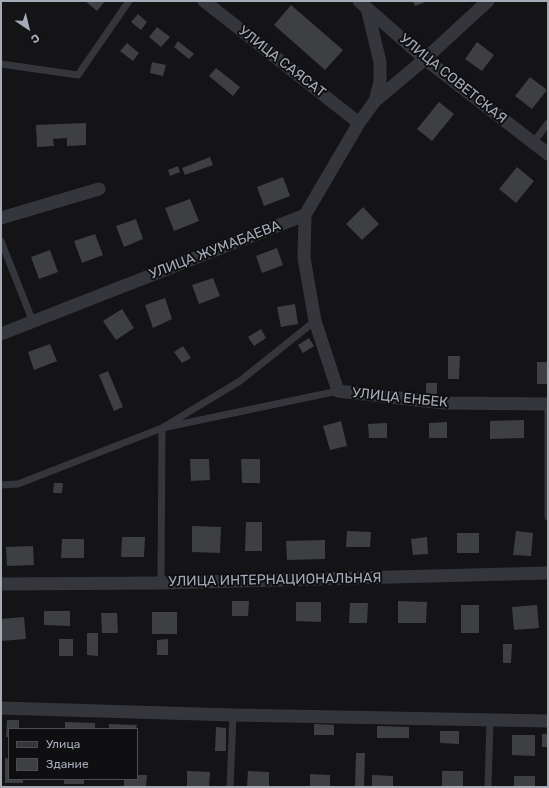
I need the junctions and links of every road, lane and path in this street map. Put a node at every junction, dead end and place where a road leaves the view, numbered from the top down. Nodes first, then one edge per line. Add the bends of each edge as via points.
1 (129, 1) edge
2 (204, 1) edge
3 (488, 1) edge
4 (363, 4) edge
5 (425, 59) junction
6 (1, 64) edge
7 (376, 100) junction
8 (359, 123) junction
9 (548, 123) edge
10 (533, 143) junction
11 (548, 154) edge
12 (99, 189) dead end
13 (305, 215) junction
14 (1, 218) edge
15 (1, 242) edge
16 (33, 322) junction
17 (315, 322) junction
18 (1, 334) edge
19 (338, 391) junction
20 (548, 404) edge
21 (162, 428) junction
22 (1, 485) edge
23 (548, 517) edge
24 (548, 573) edge
25 (161, 583) junction
26 (1, 584) edge
27 (1, 708) edge
28 (233, 715) junction
29 (490, 721) junction
30 (548, 721) edge
31 (230, 787) edge
32 (488, 787) edge

1 - 6 lane via 78,76
2 - 8 street, УЛИЦА САЯСАТ
3 - 5 street
4 - 5 street, УЛИЦА СОВЕТСКАЯ
4 - 7 street via 380,62 380,82
5 - 7 street
5 - 10 street, УЛИЦА СОВЕТСКАЯ
7 - 8 street
8 - 13 street
9 - 10 lane
10 - 11 street, УЛИЦА СОВЕТСКАЯ
12 - 14 street
13 - 16 street, УЛИЦА ЖУМАБАЕВА
13 - 17 street, УЛИЦА ЕНБЕК via 304,258
15 - 16 lane
16 - 18 street, УЛИЦА ЖУМАБАЕВА
17 - 19 street, УЛИЦА ЕНБЕК
17 - 21 lane via 240,381
19 - 20 street, УЛИЦА ЕНБЕК via 444,403
19 - 21 lane
20 - 23 lane
21 - 22 lane via 18,484
21 - 25 lane
24 - 25 street, УЛИЦА ИНТЕРНАЦИОНАЛЬНАЯ
25 - 26 street, УЛИЦА ИНТЕРНАЦИОНАЛЬНАЯ
27 - 28 street
28 - 29 street
28 - 31 lane
29 - 30 street
29 - 32 lane

